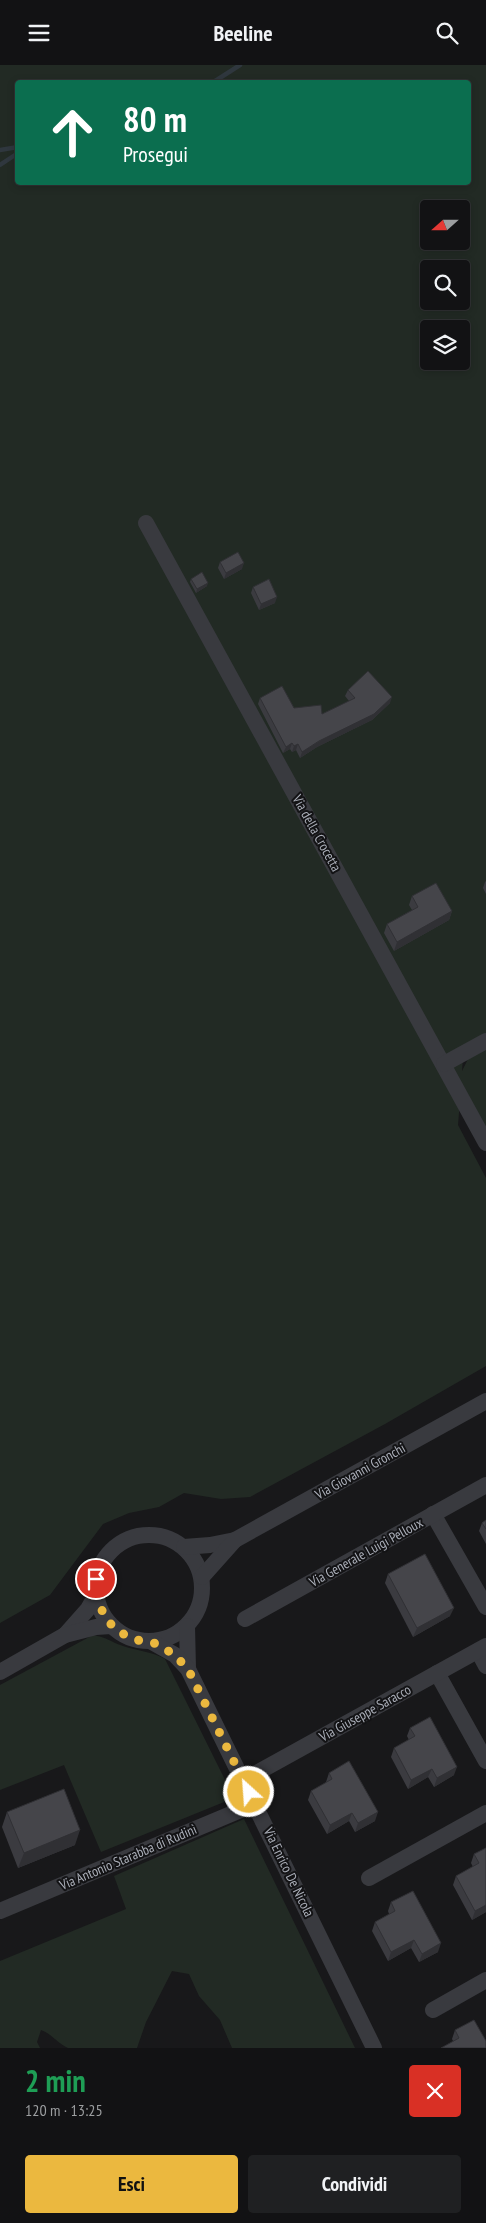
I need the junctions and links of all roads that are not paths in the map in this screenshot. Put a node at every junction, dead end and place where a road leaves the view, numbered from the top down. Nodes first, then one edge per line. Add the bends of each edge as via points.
1 (146, 523) dead end
2 (486, 1041) edge
3 (444, 1064) junction
4 (486, 1143) edge
5 (486, 1401) edge
6 (486, 1485) edge
7 (433, 1514) junction
8 (234, 1540) junction
9 (184, 1547) junction
10 (202, 1577) junction
11 (96, 1595) junction
12 (486, 1607) edge
13 (245, 1619) dead end
14 (111, 1626) junction
15 (187, 1626) junction
16 (65, 1635) junction
17 (152, 1641) junction
18 (482, 1649) edge
19 (486, 1666) edge
20 (188, 1669) junction
21 (0, 1672) edge
22 (438, 1673) junction
23 (486, 1761) edge
24 (244, 1780) junction
25 (255, 1804) junction
26 (486, 1813) edge
27 (369, 1878) dead end
28 (0, 1911) edge
29 (486, 1980) edge
30 (433, 2010) dead end
31 (374, 2048) edge

1 - 3 street, Via della Crocetta
2 - 3 street
3 - 4 street, Via della Crocetta
5 - 8 street, Via Giovanni Gronchi
6 - 7 street, Via Generale Luigi Pelloux
7 - 12 street
7 - 13 street, Via Generale Luigi Pelloux
8 - 9 street, Via Giovanni Gronchi
8 - 10 street, Via Giovanni Gronchi
9 - 10 street
9 - 11 street via 170,1538 154,1534 138,1535 123,1541 110,1550 101,1563
10 - 15 street via 200,1603
11 - 14 street via 101,1612
11 - 16 street
14 - 16 street
14 - 17 street via 123,1635
15 - 17 street via 177,1634
15 - 20 street, Via Enrico De Nicola
16 - 21 street
17 - 20 street, Via Enrico De Nicola via 175,1655
18 - 19 street
18 - 22 street, Via Giuseppe Saracco
20 - 24 street, Via Enrico De Nicola
22 - 23 street
22 - 24 street, Via Giuseppe Saracco
24 - 25 street, Via Enrico De Nicola
25 - 28 street, Via Antonio Starabba di Rudinì
25 - 31 street, Via Enrico De Nicola
26 - 27 street
29 - 30 street

